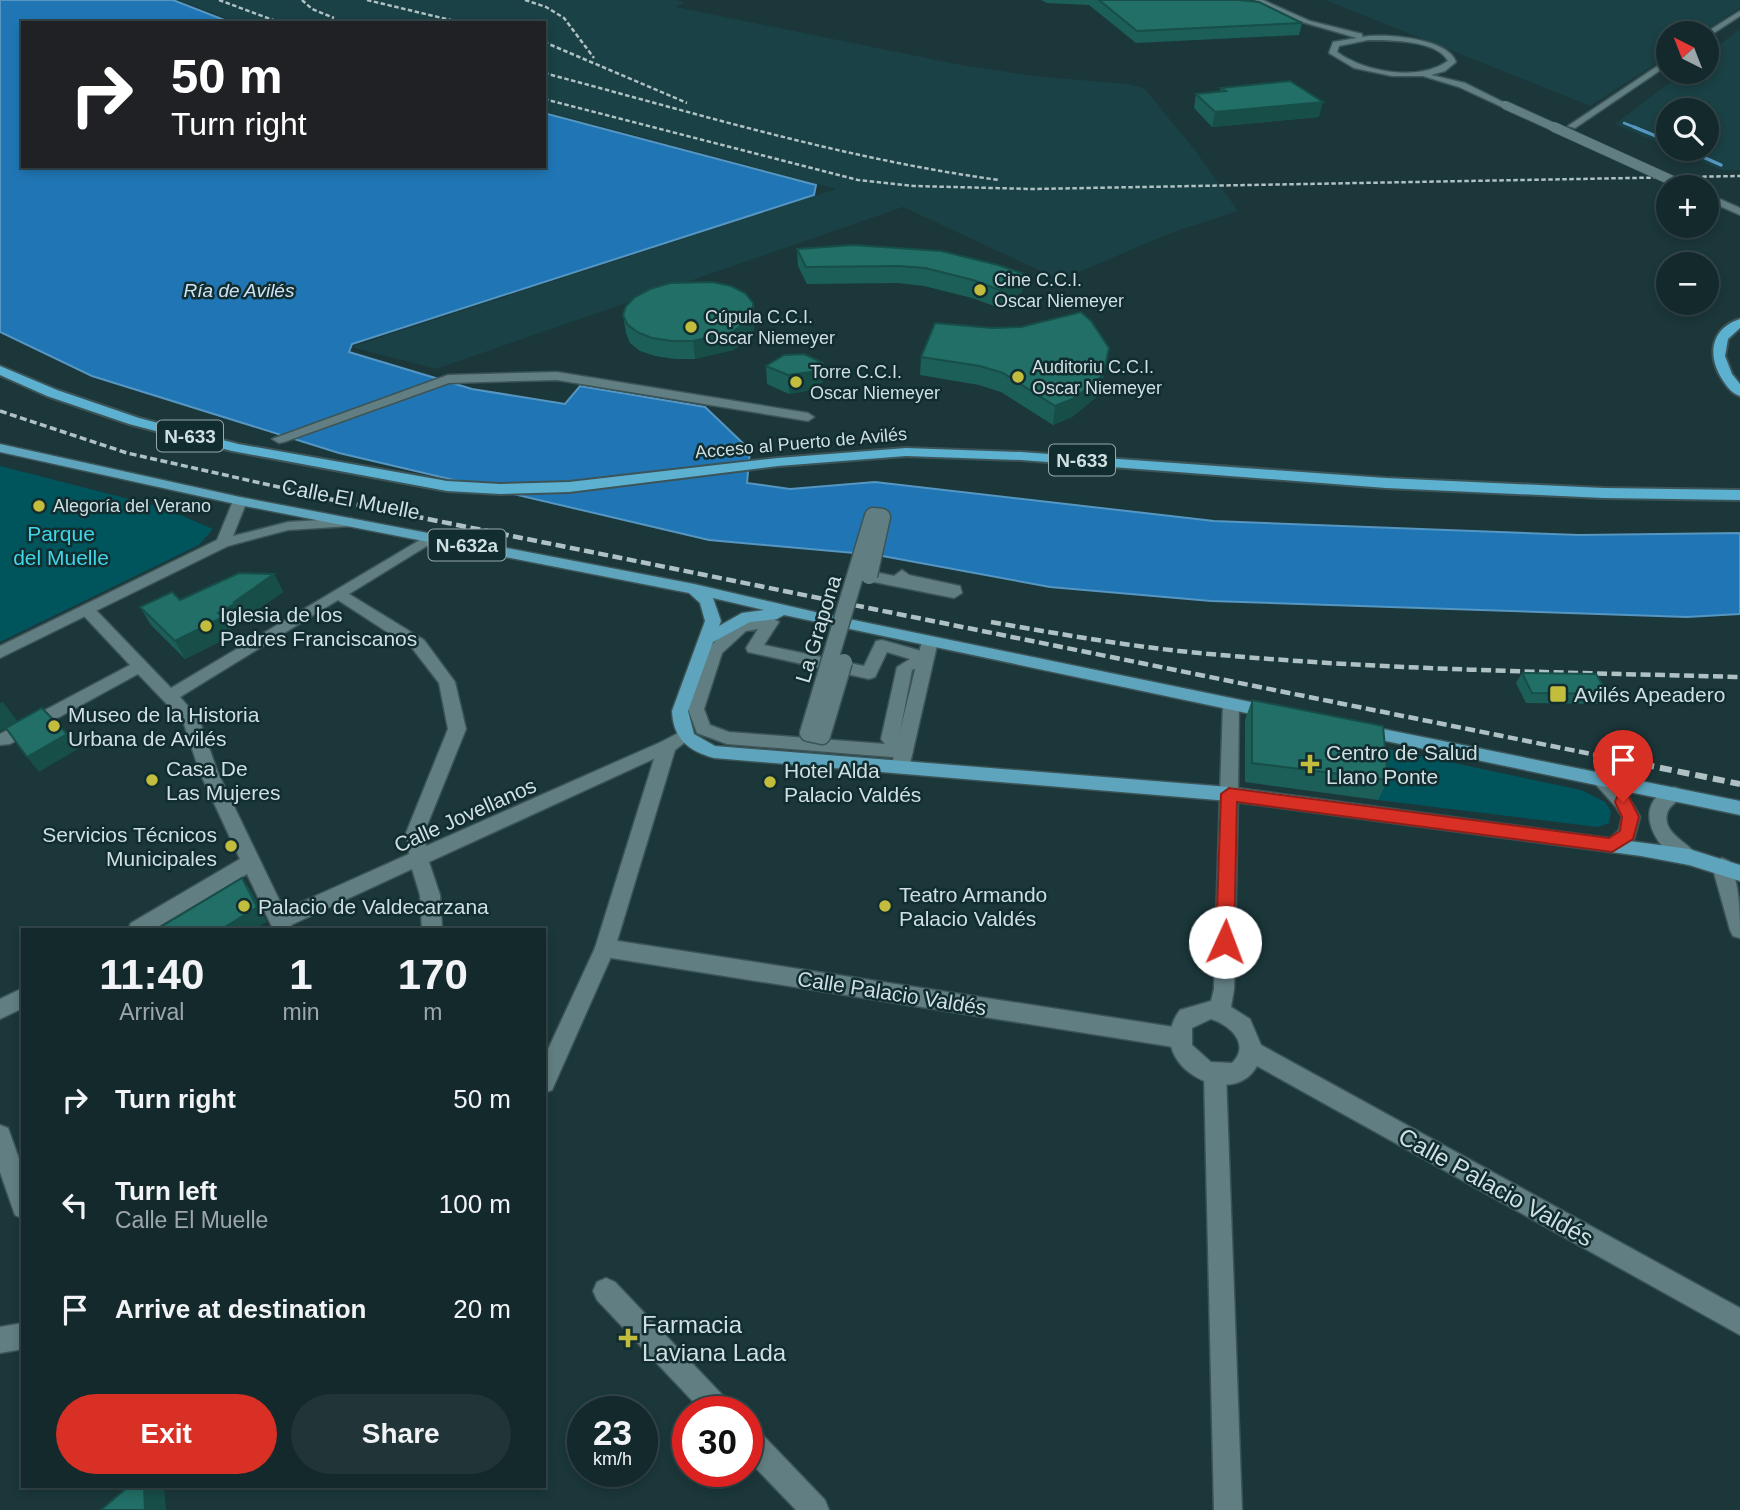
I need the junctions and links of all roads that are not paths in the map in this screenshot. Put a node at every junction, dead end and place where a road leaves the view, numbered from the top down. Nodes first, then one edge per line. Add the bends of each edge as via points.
1 (1258, 0) edge
2 (1740, 13) edge
3 (1719, 27) edge
4 (1325, 29) junction
5 (1368, 38) junction
6 (1343, 41) junction
7 (1443, 69) junction
8 (1656, 69) edge
9 (1418, 74) junction
10 (1462, 85) junction
11 (1572, 126) dead end
12 (1660, 175) edge
13 (1719, 202) edge
14 (1740, 212) edge
15 (1740, 324) edge
16 (0, 370) edge
17 (1740, 392) edge
18 (808, 417) dead end
19 (279, 439) dead end
20 (0, 448) edge
21 (1386, 483) junction
22 (1740, 495) edge
23 (240, 501) junction
24 (1740, 506) edge
25 (351, 522) junction
26 (430, 538) junction
27 (223, 543) junction
28 (902, 575) dead end
29 (694, 589) junction
30 (339, 594) junction
31 (88, 611) junction
32 (815, 617) junction
33 (709, 638) junction
34 (930, 641) junction
35 (0, 653) edge
36 (926, 658) junction
37 (841, 661) dead end
38 (140, 666) junction
39 (170, 696) dead end
40 (1231, 704) junction
41 (1285, 715) edge
42 (1352, 728) edge
43 (4, 740) dead end
44 (676, 741) junction
45 (902, 760) junction
46 (1599, 778) junction
47 (1229, 794) junction
48 (1674, 794) junction
49 (1740, 808) edge
50 (1612, 845) junction
51 (1689, 857) junction
52 (419, 861) junction
53 (251, 862) junction
54 (1731, 870) edge
55 (281, 925) edge
56 (140, 928) edge
57 (432, 928) edge
58 (1740, 930) edge
59 (605, 948) junction
60 (21, 998) edge
61 (0, 1010) edge
62 (1220, 1011) junction
63 (1180, 1038) junction
64 (1253, 1052) junction
65 (1215, 1074) junction
66 (546, 1079) edge
67 (0, 1136) edge
68 (21, 1201) edge
69 (606, 1291) dead end
70 (1740, 1322) edge
71 (21, 1336) edge
72 (0, 1340) edge
73 (707, 1396) edge
74 (763, 1456) edge
75 (815, 1510) edge
76 (1228, 1510) edge

1 - 4 street
2 - 3 street
4 - 5 street
4 - 6 street
5 - 6 street
5 - 7 street via 1403,40 1441,50 1452,62
6 - 9 street via 1333,53 1348,63
7 - 9 street
7 - 10 street
8 - 11 street
9 - 10 street
10 - 12 street, bridge
13 - 14 street
15 - 17 highway via 1728,329 1718,346 1720,365
16 - 21 highway, Acceso al Puerto de Avilés / N-633 via 134,421 237,448 387,477 500,489 569,487 906,452
18 - 19 street via 557,376 448,379
20 - 23 main road, Calle El Muelle / N-632a
21 - 22 highway
21 - 24 highway via 1500,495
23 - 25 main road, Calle El Muelle / N-632a
23 - 27 street
25 - 26 main road, Calle El Muelle / N-632a
25 - 27 street via 288,526
26 - 29 main road, Calle El Muelle / N-632a
26 - 30 street
27 - 31 street
28 - 37 street, La Grapona, bridge via 900,578 956,589 954,593 869,576 882,517 873,516 808,733 822,736
29 - 32 main road, Calle El Muelle
29 - 33 main road via 712,610
30 - 39 street
30 - 52 street via 418,645 447,682 457,729 415,833
31 - 35 street
31 - 38 street
32 - 33 main road via 747,617
32 - 34 main road
33 - 44 main road via 680,711
34 - 36 street
34 - 40 main road
36 - 45 street
36 - 45 street via 882,645 869,673 754,648 771,622 741,627 715,651 696,709 703,729 727,738
38 - 43 street
38 - 53 street via 191,719 209,773
40 - 41 main road
40 - 47 street
42 - 46 main road
44 - 45 main road via 714,752
44 - 52 street, Calle Jovellanos
44 - 59 street
45 - 47 main road
46 - 48 main road
46 - 50 street via 1631,817 1627,834
47 - 50 main road
47 - 62 street
48 - 49 main road
48 - 51 street via 1662,802 1656,814 1670,845
50 - 51 main road
51 - 54 main road
52 - 55 street, Calle Jovellanos
52 - 57 street via 430,895
53 - 55 street
53 - 56 street
54 - 58 street
59 - 63 street, Calle Palacio Valdés
59 - 66 street
60 - 61 street
62 - 63 street via 1203,1010 1188,1017
62 - 64 street via 1241,1023
63 - 65 street via 1185,1054
64 - 65 street via 1244,1068
64 - 70 street, Calle Palacio Valdés
65 - 76 street
67 - 68 street
69 - 73 street
71 - 72 street
74 - 75 street

